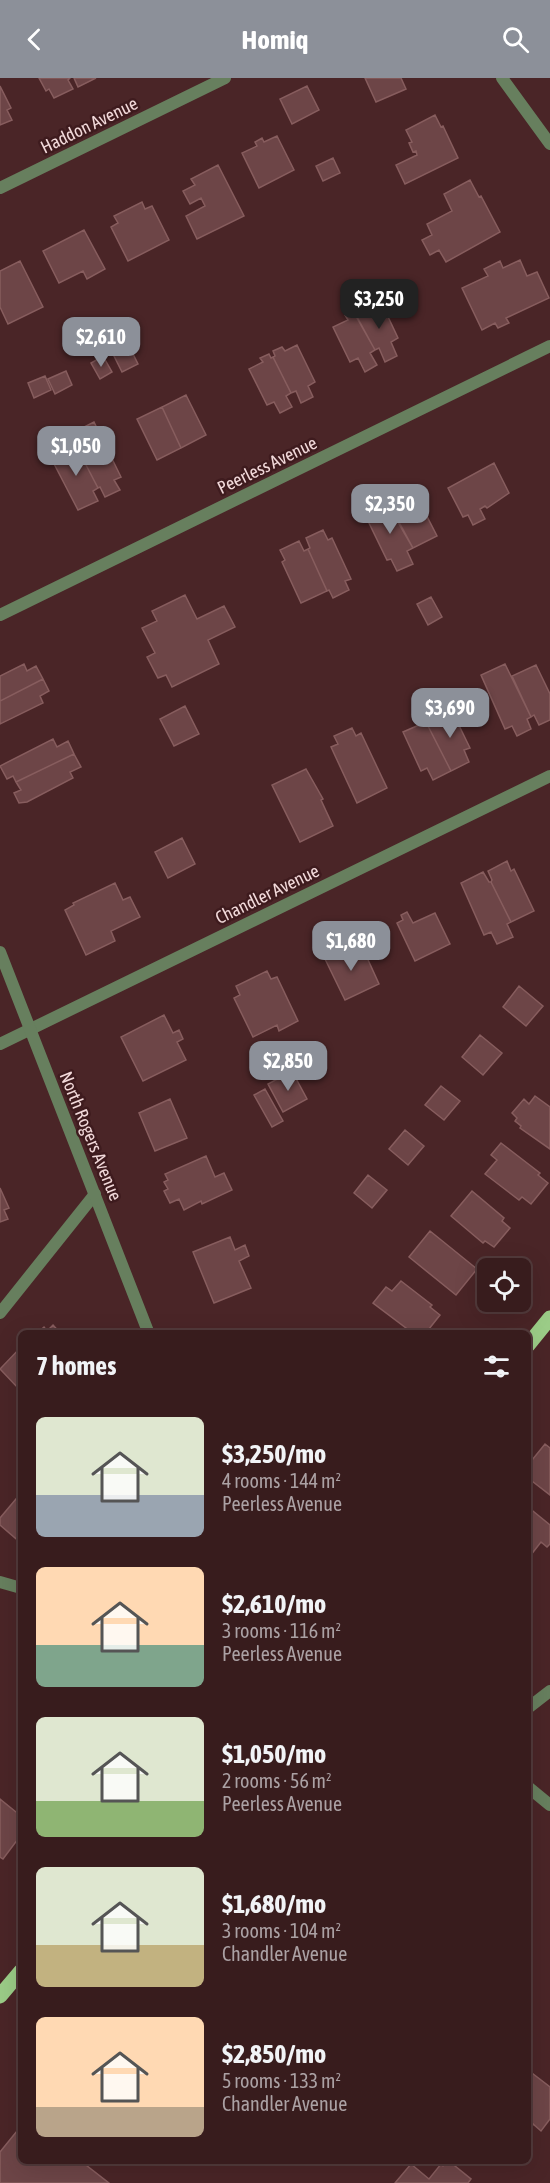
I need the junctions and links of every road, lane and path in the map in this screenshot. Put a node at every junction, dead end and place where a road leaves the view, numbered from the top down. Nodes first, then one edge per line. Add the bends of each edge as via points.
1 (225, 78) edge
2 (502, 78) edge
3 (550, 144) edge
4 (0, 188) edge
5 (550, 346) edge
6 (0, 615) edge
7 (550, 776) edge
8 (0, 952) edge
9 (29, 1030) junction
10 (0, 1044) edge
11 (95, 1194) junction
12 (0, 1313) edge
13 (550, 1318) edge
14 (147, 1330) edge
15 (531, 1342) edge
16 (0, 1582) edge
17 (18, 1587) edge
18 (550, 1691) edge
19 (531, 1706) edge
20 (531, 1789) edge
21 (550, 1805) edge
22 (18, 1975) edge
23 (0, 1996) edge

1 - 4 street, Haddon Avenue
2 - 3 street
5 - 6 street, Peerless Avenue
7 - 9 street, Chandler Avenue
8 - 9 street, North Rogers Avenue
9 - 10 street, Chandler Avenue
9 - 11 street, North Rogers Avenue
11 - 12 street
11 - 14 street, North Rogers Avenue
13 - 15 main road
16 - 17 street
18 - 19 street
20 - 21 street
22 - 23 main road

